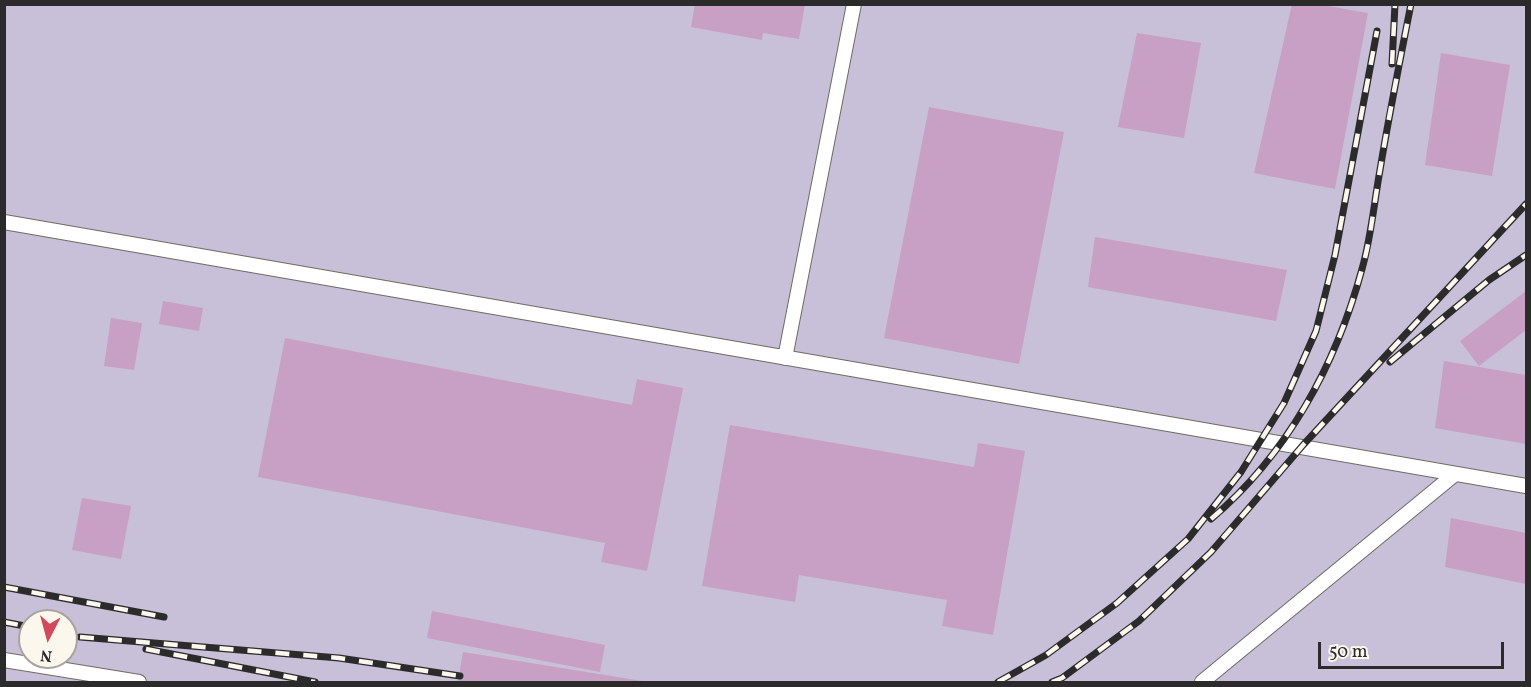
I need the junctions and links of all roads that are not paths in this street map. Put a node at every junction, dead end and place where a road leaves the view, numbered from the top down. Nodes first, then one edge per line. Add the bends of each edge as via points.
1 (854, 4) edge
2 (4, 222) edge
3 (785, 358) junction
4 (1455, 474) junction
5 (1527, 486) edge
6 (4, 660) edge
7 (139, 682) edge
8 (1202, 682) edge

1 - 3 lane
2 - 3 lane
3 - 4 lane
4 - 5 lane
4 - 8 lane
6 - 7 lane

